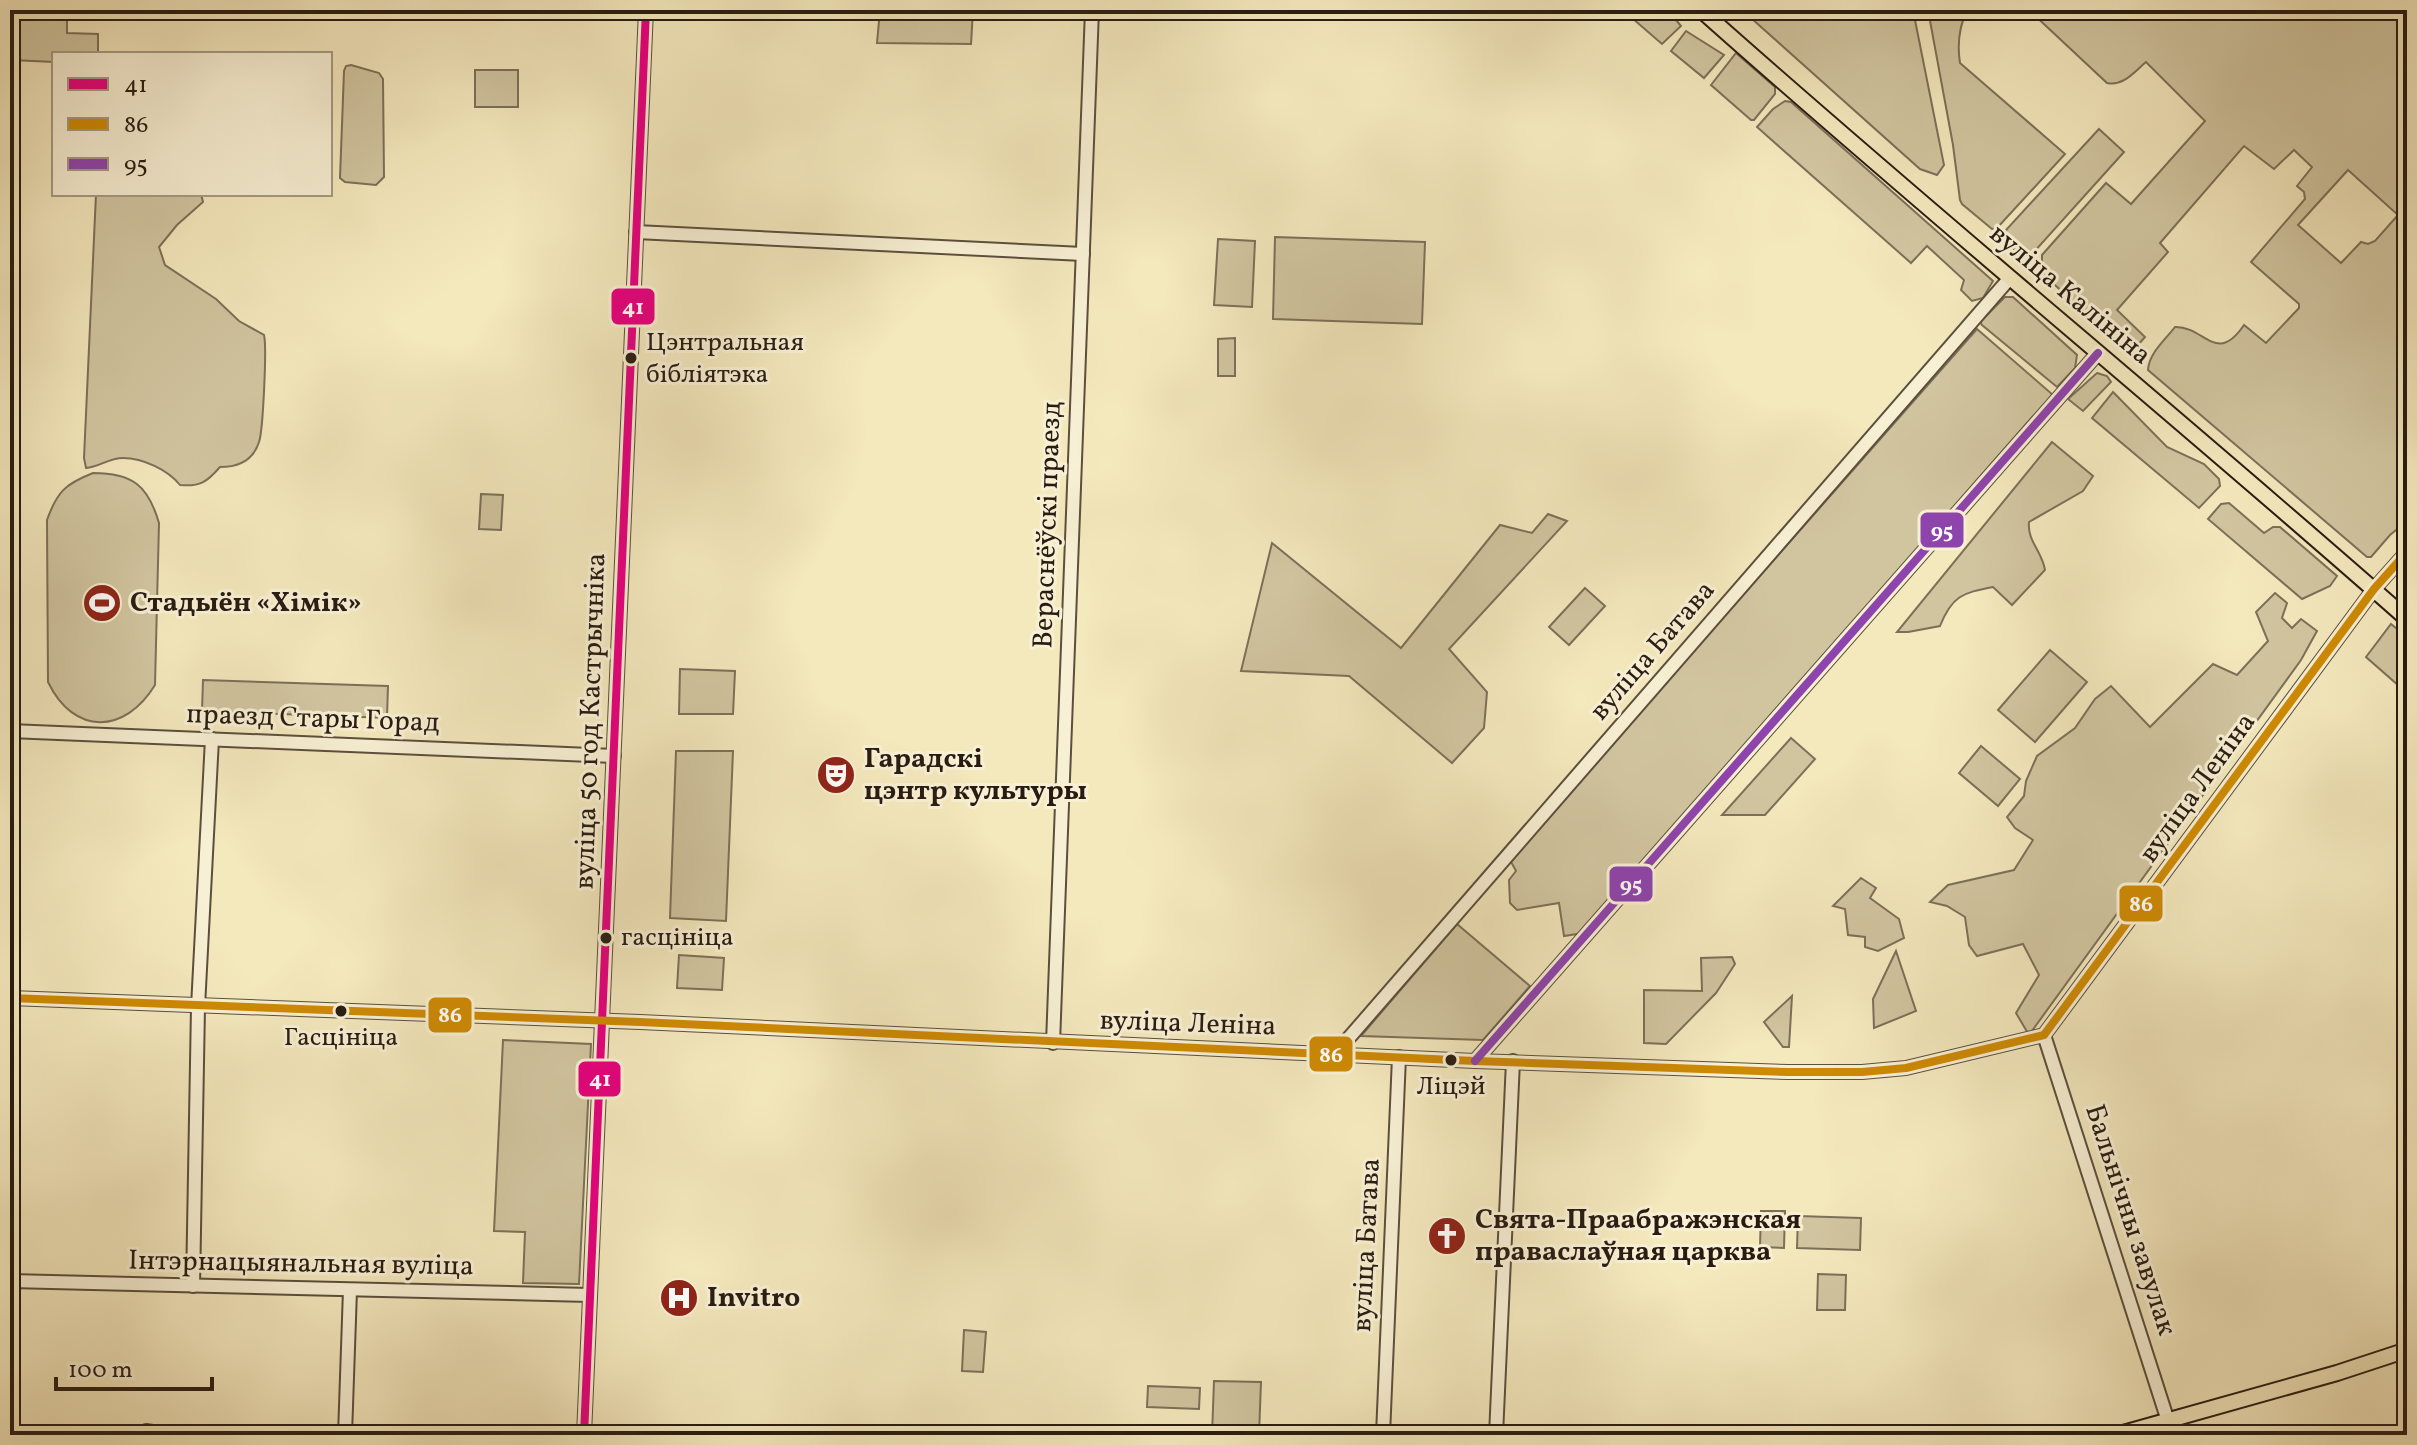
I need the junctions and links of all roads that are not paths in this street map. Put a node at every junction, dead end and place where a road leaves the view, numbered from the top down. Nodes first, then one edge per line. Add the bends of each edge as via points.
1 (646, 10) edge
2 (1092, 10) edge
3 (1701, 10) edge
4 (636, 232) junction
5 (1083, 254) junction
6 (2009, 279) junction
7 (2098, 353) junction
8 (2407, 552) edge
9 (2374, 589) junction
10 (2407, 619) edge
11 (10, 731) edge
12 (212, 739) junction
13 (614, 756) junction
14 (10, 998) edge
15 (198, 1007) junction
16 (602, 1021) junction
17 (2044, 1035) junction
18 (1053, 1043) junction
19 (1334, 1055) junction
20 (1399, 1057) junction
21 (1475, 1061) junction
22 (1513, 1061) junction
23 (10, 1281) edge
24 (193, 1286) junction
25 (350, 1290) junction
26 (590, 1295) junction
27 (2407, 1350) edge
28 (2168, 1421) junction
29 (146, 1431) dead end
30 (172, 1435) edge
31 (345, 1435) edge
32 (584, 1435) edge
33 (1383, 1435) edge
34 (1496, 1435) edge
35 (2116, 1435) edge

1 - 4 street, вуліца 50 год Кастрычніка
2 - 5 street, Вераснёўскі праезд
3 - 6 main road, вуліца Калініна
4 - 5 street
4 - 13 street, вуліца 50 год Кастрычніка
5 - 18 street, Вераснёўскі праезд
6 - 7 main road, вуліца Калініна
6 - 19 street, вуліца Батава
7 - 9 main road, вуліца Калініна
7 - 21 street
8 - 9 street, вуліца Леніна
9 - 10 main road, вуліца Калініна
9 - 17 street, вуліца Леніна
11 - 12 street, праезд Стары Горад
12 - 13 street, праезд Стары Горад
12 - 15 street
13 - 16 street, вуліца 50 год Кастрычніка
14 - 15 street, вуліца Леніна
15 - 16 street, вуліца Леніна
15 - 24 street
16 - 18 street, вуліца Леніна
16 - 26 street, вуліца 50 год Кастрычніка
17 - 22 street, вуліца Леніна via 1906,1068 1862,1072
17 - 28 street, Бальнічны завулак
18 - 19 street, вуліца Леніна
19 - 20 street, вуліца Леніна
20 - 21 street, вуліца Леніна
20 - 33 street, вуліца Батава
21 - 22 street, вуліца Леніна
22 - 34 street
23 - 24 street, Інтэрнацыянальная вуліца
24 - 25 street, Інтэрнацыянальная вуліца
25 - 26 street, Інтэрнацыянальная вуліца
25 - 31 street
26 - 32 street, вуліца 50 год Кастрычніка
27 - 28 main road
28 - 35 main road
29 - 30 street

